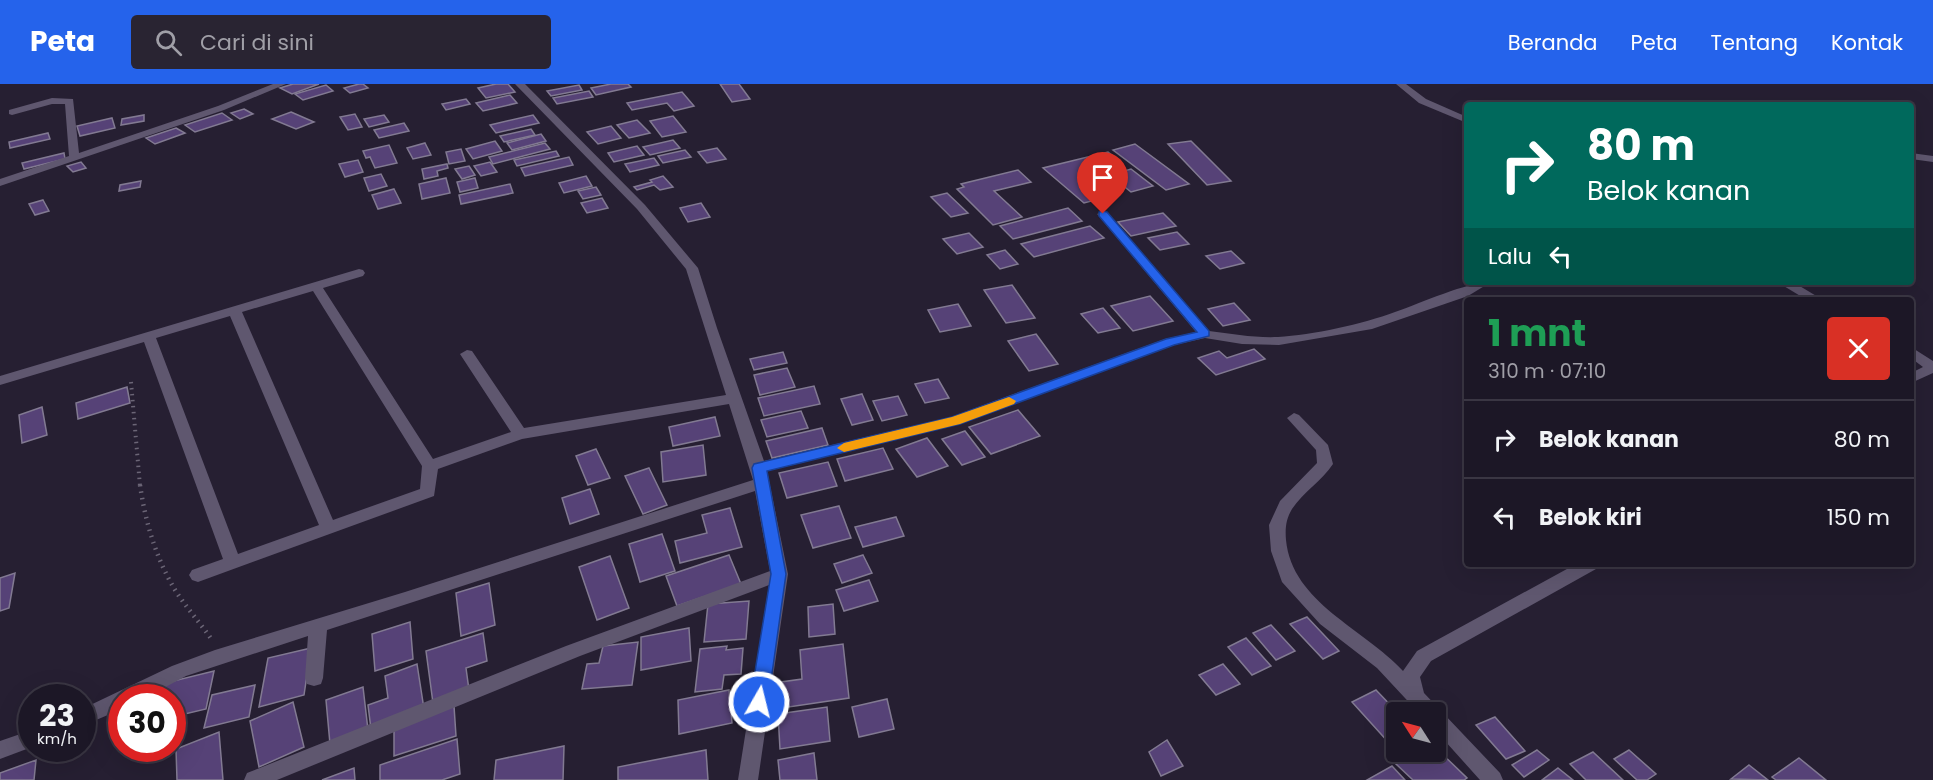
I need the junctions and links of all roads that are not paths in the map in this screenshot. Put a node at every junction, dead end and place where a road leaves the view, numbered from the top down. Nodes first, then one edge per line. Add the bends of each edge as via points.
1 (281, 84) edge
2 (520, 84) edge
3 (1401, 84) edge
4 (12, 112) dead end
5 (1464, 119) edge
6 (1914, 156) edge
7 (74, 159) junction
8 (1933, 159) edge
9 (0, 183) edge
10 (1103, 214) dead end
11 (359, 273) dead end
12 (1479, 285) edge
13 (1788, 285) edge
14 (316, 286) junction
15 (1810, 297) edge
16 (234, 310) junction
17 (1205, 334) junction
18 (149, 336) junction
19 (1914, 353) edge
20 (467, 354) dead end
21 (1933, 367) edge
22 (1914, 377) edge
23 (0, 381) edge
24 (735, 398) junction
25 (1294, 418) dead end
26 (520, 434) junction
27 (430, 466) junction
28 (761, 475) junction
29 (328, 528) junction
30 (231, 562) junction
31 (1585, 567) edge
32 (198, 574) dead end
33 (778, 574) junction
34 (318, 626) junction
35 (314, 678) dead end
36 (153, 684) edge
37 (1415, 697) junction
38 (1420, 702) edge
39 (1446, 729) edge
40 (18, 743) edge
41 (0, 750) edge
42 (254, 780) edge
43 (748, 780) edge
44 (1493, 780) edge

1 - 7 street
2 - 24 street via 641,207 692,268
3 - 5 street via 1426,102
4 - 7 street via 52,101 70,101
6 - 8 street
7 - 9 street
10 - 17 street
11 - 14 street
12 - 17 street via 1372,325 1279,341
13 - 15 street
14 - 16 street
14 - 27 street
16 - 18 street
16 - 29 street
17 - 28 street via 1170,342 956,421
18 - 23 street
18 - 30 street
19 - 21 street
20 - 26 street
21 - 22 street
24 - 26 street
24 - 28 street
25 - 37 street via 1323,449 1325,464 1286,505 1277,525 1279,551 1291,582 1326,619 1383,663
26 - 27 street
27 - 29 street via 428,492
28 - 33 street
28 - 34 street
29 - 30 street
30 - 32 street
31 - 37 street via 1424,656 1410,676
33 - 42 street via 573,651
33 - 43 street
34 - 35 street
34 - 36 street via 222,655
37 - 38 street
39 - 44 street
40 - 41 street

